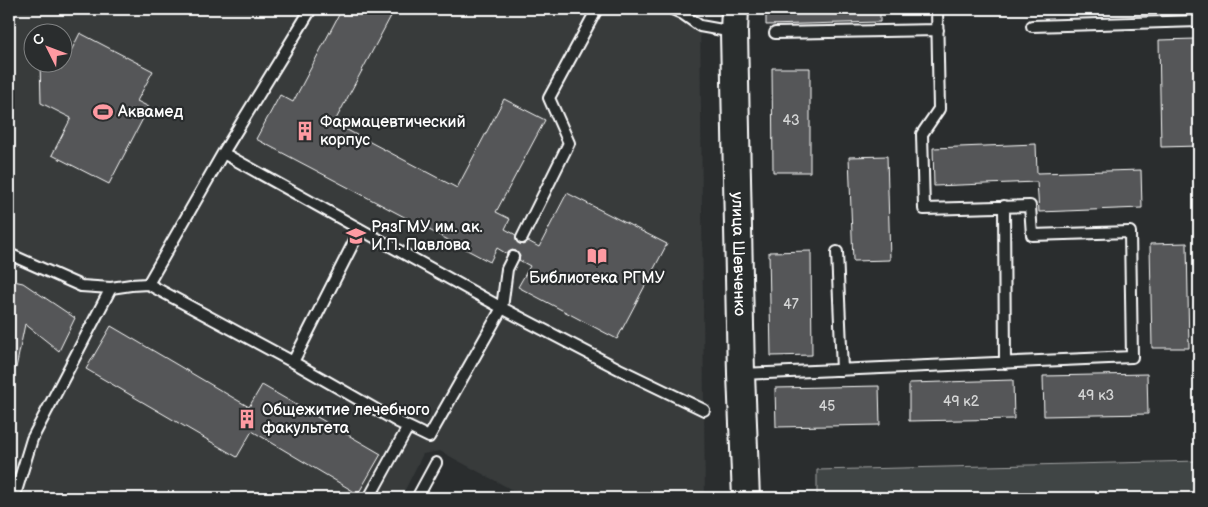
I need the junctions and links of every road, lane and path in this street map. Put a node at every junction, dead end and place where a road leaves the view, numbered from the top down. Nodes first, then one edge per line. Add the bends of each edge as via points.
1 (311, 9) edge
2 (597, 9) edge
3 (672, 9) edge
4 (937, 9) edge
5 (734, 20) edge
6 (1199, 21) edge
7 (1032, 26) dead end
8 (938, 30) junction
9 (775, 33) dead end
10 (223, 153) junction
11 (1004, 206) junction
12 (360, 230) junction
13 (522, 238) dead end
14 (837, 252) dead end
15 (9, 254) edge
16 (513, 257) dead end
17 (148, 284) junction
18 (111, 288) junction
19 (502, 308) junction
20 (293, 362) junction
21 (1005, 363) junction
22 (842, 370) junction
23 (741, 374) junction
24 (704, 410) dead end
25 (408, 427) junction
26 (436, 463) dead end
27 (14, 498) edge
28 (369, 498) edge
29 (416, 498) edge
30 (746, 498) edge

1 - 10 lane
2 - 13 lane via 549,98 570,143
3 - 5 lane via 700,26
4 - 8 lane
5 - 23 street, улица Шевченко
6 - 7 lane
8 - 9 lane
8 - 11 lane via 939,109 922,134 924,210
10 - 12 lane
10 - 17 lane
11 - 21 lane
11 - 21 lane via 1030,206 1032,235 1130,232 1132,357
12 - 19 lane
12 - 20 lane
14 - 22 lane
15 - 18 lane via 82,286
16 - 19 lane via 507,269
17 - 18 lane
17 - 20 lane
18 - 27 lane via 32,439
19 - 24 lane
19 - 25 lane via 429,437
20 - 25 lane
21 - 22 lane
22 - 23 lane
23 - 30 street, улица Шевченко
25 - 28 lane
26 - 29 lane

